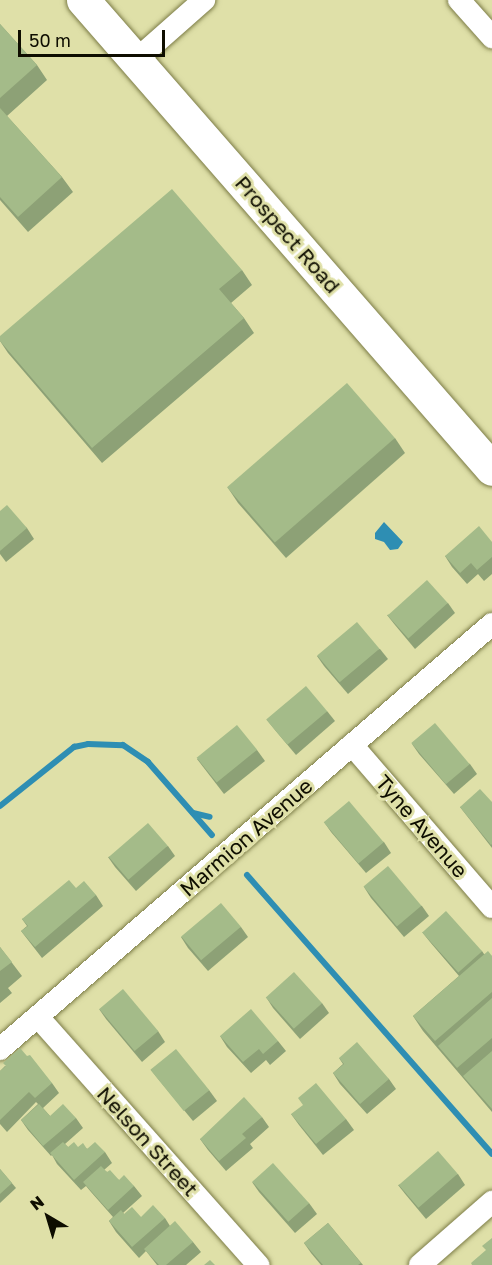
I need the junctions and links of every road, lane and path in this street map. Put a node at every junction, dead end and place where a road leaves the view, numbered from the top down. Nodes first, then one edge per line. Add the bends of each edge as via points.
1 (83, 0) edge
2 (204, 0) edge
3 (459, 0) edge
4 (492, 37) edge
5 (136, 60) junction
6 (492, 469) edge
7 (492, 624) edge
8 (352, 745) junction
9 (492, 908) edge
10 (38, 1017) junction
11 (0, 1049) edge
12 (492, 1202) edge
13 (258, 1265) edge
14 (420, 1265) edge

1 - 5 main road, Prospect Road
2 - 5 street
3 - 4 street
5 - 6 main road, Prospect Road
7 - 8 street, Marmion Avenue
8 - 9 street, Tyne Avenue
8 - 10 street, Marmion Avenue
10 - 11 street, Marmion Avenue
10 - 13 street, Nelson Street
12 - 14 street

